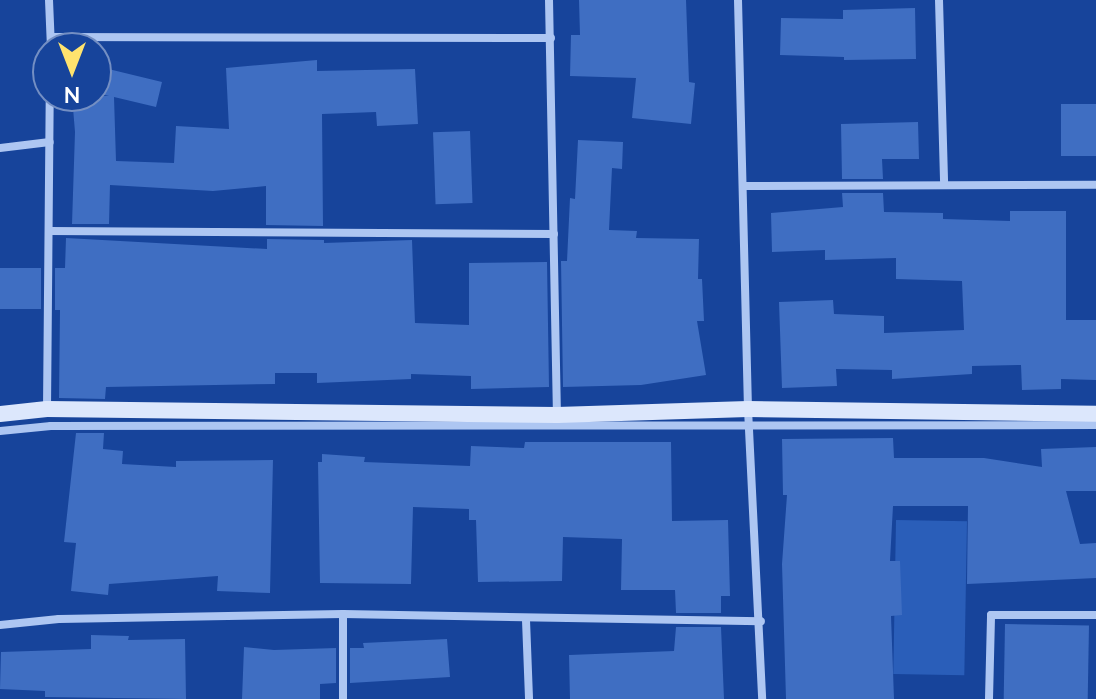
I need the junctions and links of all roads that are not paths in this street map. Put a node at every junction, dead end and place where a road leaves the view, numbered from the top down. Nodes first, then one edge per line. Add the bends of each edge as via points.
1 (49, 0) edge
2 (549, 0) edge
3 (738, 0) edge
4 (939, 0) edge
5 (51, 32) edge
6 (112, 37) edge
7 (551, 38) junction
8 (50, 112) edge
9 (50, 142) junction
10 (0, 148) edge
11 (944, 184) junction
12 (1096, 185) edge
13 (745, 186) junction
14 (49, 231) junction
15 (554, 234) junction
16 (47, 409) junction
17 (0, 414) edge
18 (1096, 414) edge
19 (557, 415) junction
20 (748, 417) junction
21 (1096, 425) edge
22 (0, 431) edge
23 (343, 614) junction
24 (1096, 615) edge
25 (526, 620) junction
26 (761, 621) junction
27 (0, 625) edge
28 (343, 699) edge
29 (529, 699) edge
30 (762, 699) edge
31 (989, 699) edge

1 - 5 street
2 - 7 street
3 - 13 street
4 - 11 street
6 - 7 street
7 - 15 street
8 - 9 street
9 - 10 street
9 - 14 street
11 - 12 street
11 - 13 street
13 - 20 street
14 - 15 street
14 - 16 street
15 - 19 street
16 - 17 street
16 - 19 street
18 - 20 street
19 - 20 street
20 - 21 street
20 - 22 street via 51,426
20 - 26 street
23 - 25 street
23 - 27 street via 59,619
23 - 28 street
24 - 31 street via 991,615
25 - 26 street
25 - 29 street
26 - 30 street

